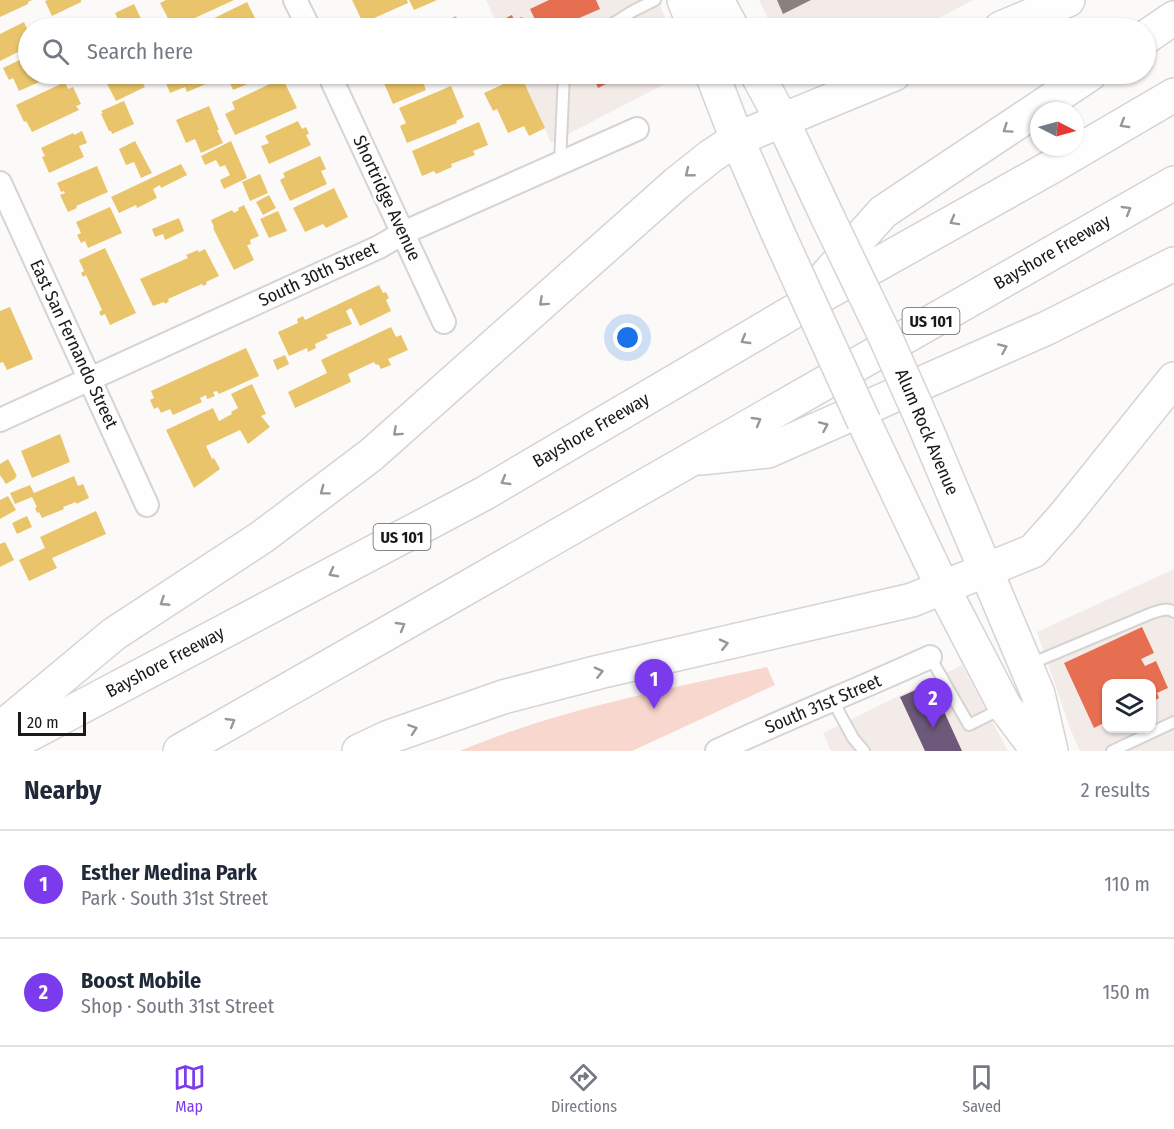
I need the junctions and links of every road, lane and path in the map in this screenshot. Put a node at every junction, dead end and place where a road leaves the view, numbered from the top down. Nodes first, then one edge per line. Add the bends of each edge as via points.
1 (295, 0) edge
2 (655, 0) edge
3 (684, 0) edge
4 (717, 0) edge
5 (1068, 0) edge
6 (304, 18) edge
7 (622, 18) edge
8 (691, 18) edge
9 (727, 18) edge
10 (1025, 18) edge
11 (1174, 18) edge
12 (1156, 30) edge
13 (334, 84) edge
14 (564, 84) edge
15 (716, 84) edge
16 (762, 84) edge
17 (870, 84) edge
18 (1075, 84) edge
19 (1174, 95) edge
20 (782, 120) junction
21 (637, 129) dead end
22 (737, 139) junction
23 (560, 164) junction
24 (0, 183) edge
25 (1174, 183) edge
26 (404, 233) junction
27 (1174, 264) edge
28 (796, 310) junction
29 (444, 322) dead end
30 (89, 379) junction
31 (1174, 379) edge
32 (0, 420) edge
33 (688, 460) junction
34 (147, 505) dead end
35 (986, 570) junction
36 (943, 588) junction
37 (1174, 612) edge
38 (930, 657) joint
39 (1025, 666) junction
40 (833, 701) junction
41 (1005, 707) junction
42 (1174, 722) edge
43 (0, 729) edge
44 (0, 750) edge
45 (180, 751) edge
46 (359, 751) edge
47 (717, 751) edge
48 (864, 751) edge
49 (1038, 751) edge
50 (1051, 751) edge
51 (1112, 751) edge

1 - 6 street
2 - 7 lane
3 - 8 main road
4 - 9 main road
5 - 10 main road
11 - 12 main road
13 - 26 street, Shortridge Avenue
14 - 23 lane
15 - 22 main road
16 - 20 main road, Alum Rock Avenue
17 - 20 main road
18 -> 28 main road via 883,212
19 -> 28 main road, Bayshore Freeway / US 101
20 - 22 main road
20 - 35 main road, Alum Rock Avenue, bridge via 884,334
21 - 23 street, South 30th Street
22 - 36 main road, bridge
22 -> 43 main road via 677,183 371,455 262,537 114,634
23 - 26 street, South 30th Street
24 - 30 street, East San Fernando Street
33 -> 25 main road, Bayshore Freeway / US 101
26 - 29 street, Shortridge Avenue
26 - 30 street, South 30th Street
33 -> 27 main road via 768,451 1047,328
28 -> 44 main road, Bayshore Freeway / US 101 via 485,493
30 - 32 street, South 30th Street
30 - 34 street, East San Fernando Street
31 - 35 main road via 1033,551
45 -> 33 main road, Bayshore Freeway / US 101
35 - 36 main road
35 - 39 main road, Alum Rock Avenue
36 - 41 main road
46 -> 36 main road via 503,697 912,600
37 - 39 lane via 1165,609 1152,613
38 - 40 street, South 31st Street
38 - 41 lane via 969,725
39 - 50 main road, Alum Rock Avenue via 1038,694
40 - 47 street, South 31st Street
40 - 48 lane
41 - 49 main road
42 - 51 lane

